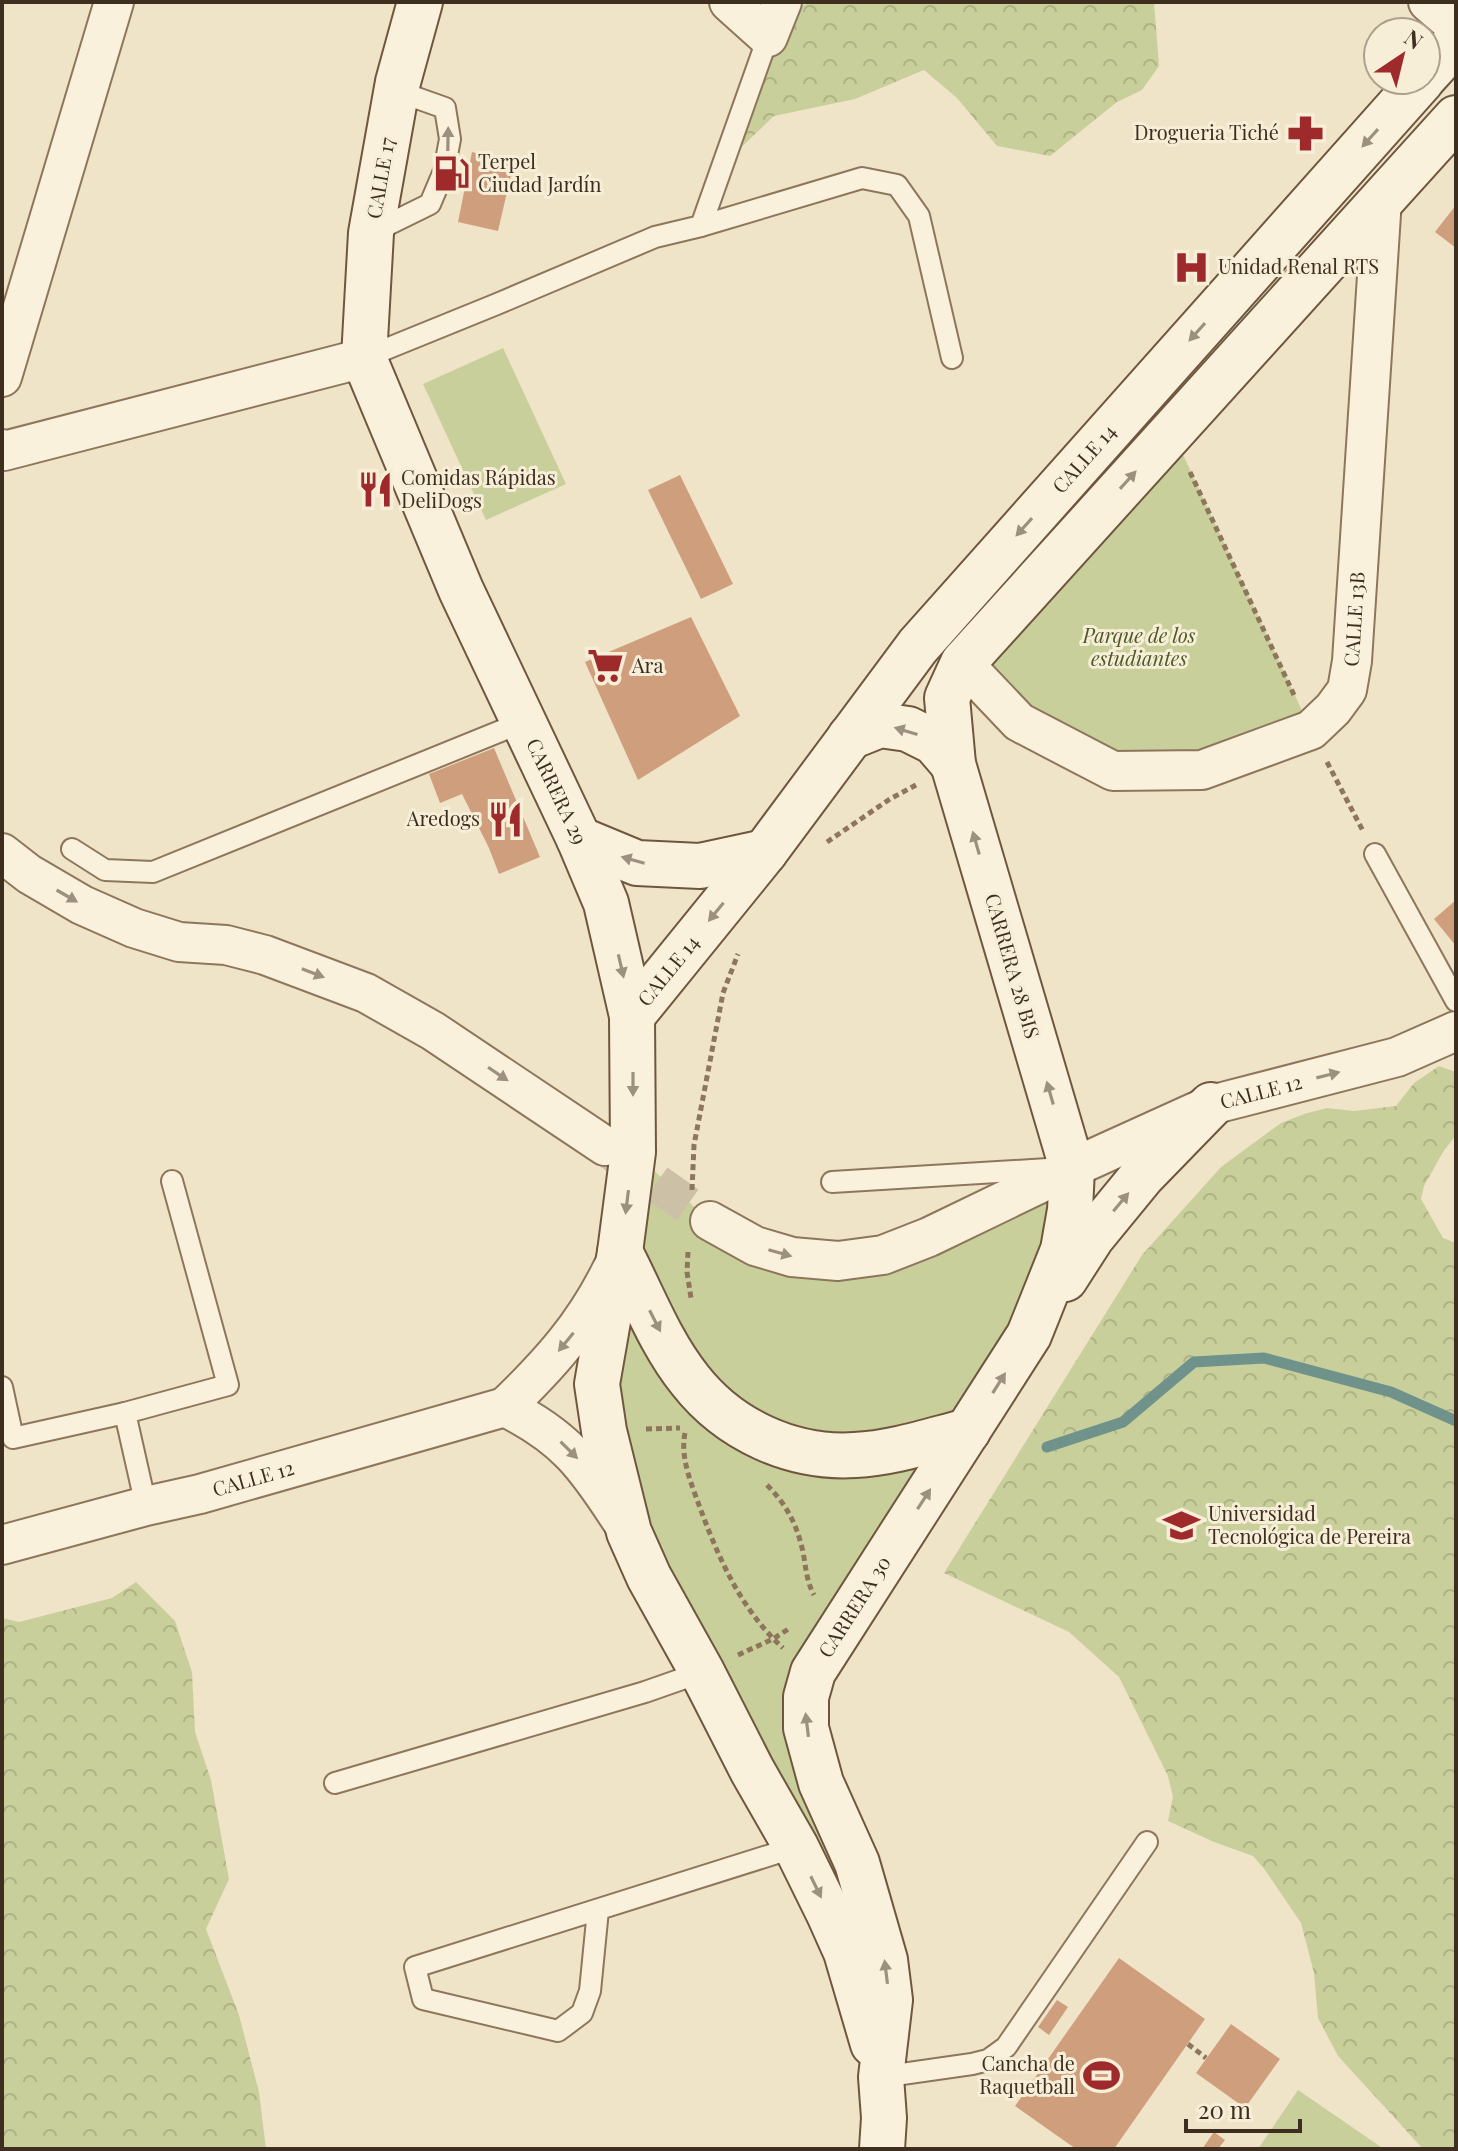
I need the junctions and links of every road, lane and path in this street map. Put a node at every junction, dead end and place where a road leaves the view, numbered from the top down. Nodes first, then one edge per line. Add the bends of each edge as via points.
1 (114, 2) edge
2 (420, 2) edge
3 (729, 2) edge
4 (782, 2) edge
5 (1428, 2) edge
6 (1456, 26) edge
7 (768, 37) junction
8 (1456, 42) edge
9 (1442, 57) edge
10 (397, 91) junction
11 (1408, 96) edge
12 (1456, 118) edge
13 (1382, 199) junction
14 (701, 226) junction
15 (371, 233) junction
16 (364, 358) junction
17 (952, 358) dead end
18 (2, 377) edge
19 (1172, 431) junction
20 (2, 449) edge
21 (963, 663) junction
22 (523, 722) junction
23 (1311, 730) junction
24 (850, 737) junction
25 (953, 764) junction
26 (579, 839) junction
27 (72, 849) dead end
28 (818, 849) dead end
29 (765, 852) junction
30 (2, 853) edge
31 (1375, 854) joint
32 (740, 948) dead end
33 (1456, 1001) edge
34 (632, 1016) junction
35 (1456, 1031) edge
36 (1211, 1105) junction
37 (605, 1146) tunnel mouth
38 (1072, 1168) junction
39 (172, 1181) dead end
40 (832, 1182) dead end
41 (696, 1222) junction
42 (620, 1252) junction
43 (694, 1309) dead end
44 (1029, 1335) junction
45 (2, 1387) edge
46 (505, 1407) junction
47 (125, 1413) junction
48 (604, 1431) junction
49 (968, 1431) junction
50 (763, 1481) dead end
51 (146, 1506) junction
52 (629, 1532) junction
53 (2, 1545) edge
54 (835, 1612) junction
55 (773, 1639) junction
56 (702, 1672) junction
57 (813, 1672) junction
58 (335, 1783) dead end
59 (1147, 1842) dead end
60 (796, 1847) junction
61 (598, 1910) junction
62 (1188, 2044) dead end
63 (1206, 2058) dead end
64 (881, 2077) junction
65 (882, 2149) edge

1 - 18 street
2 - 10 street, CALLE 17
3 - 7 street
4 - 7 street
5 - 6 street
7 - 14 lane
8 - 9 street
10 - 15 street, CALLE 17
15 -> 10 lane via 430,204 450,139 445,108
11 -> 24 street, CALLE 14 via 918,646
12 - 13 street
13 - 19 street
13 - 23 street, CALLE 13B via 1352,661 1347,690
14 - 16 lane via 655,237
14 - 17 lane via 862,178 897,185 919,216
15 - 16 street, CALLE 17
16 - 20 street
16 - 22 street, CARRERA 29
21 -> 19 street
19 - 23 path
21 - 23 street, CALLE 13B via 1019,722 1113,771 1202,770
21 - 25 street, CARRERA 28 BIS via 947,698
22 - 26 street, CARRERA 29
22 - 27 lane via 153,872 105,870
23 - 31 path
25 -> 24 street via 934,742 908,729 880,725
24 - 29 street, CALLE 14
25 - 28 path
38 -> 25 street, CARRERA 28 BIS
29 -> 26 street via 700,866 637,863
26 -> 34 street, CARRERA 29 via 606,903
29 -> 34 street, CALLE 14
30 -> 37 street via 82,905 134,928 179,942 226,945 265,955 366,993 433,1031
31 - 33 lane
32 - 41 path via 723,993 694,1145
34 -> 42 street, CARRERA 29 via 633,1152
36 -> 35 street, CALLE 12 via 1397,1057
36 - 38 street, CALLE 12
44 -> 36 street via 1092,1237
38 - 40 lane
41 -> 38 street via 792,1257 838,1261 883,1255
38 - 44 street, CARRERA 30 via 1063,1250
39 - 47 lane via 228,1385
41 - 43 path via 687,1272
42 -> 46 street, CALLE 12 via 572,1337
42 - 48 street, CARRERA 30 via 597,1384
42 -> 49 street via 689,1380 736,1423 764,1439 796,1450 856,1455
49 -> 44 street, CARRERA 30
45 - 47 lane via 13,1438
46 - 51 street, CALLE 12
46 -> 52 street via 533,1421 574,1454
47 - 51 lane
48 - 52 street, CARRERA 30
48 - 55 path via 687,1428 684,1454 709,1532 729,1577
54 -> 49 street, CARRERA 30
50 - 54 path via 794,1521 813,1594
51 - 53 street, CALLE 12
52 - 56 street, CARRERA 30
54 - 55 path
54 - 57 street, CARRERA 30
55 - 56 path
55 - 57 path
56 - 58 lane
56 - 60 street, CARRERA 30
64 -> 57 street, CARRERA 30 via 890,2000 885,1960 857,1863 821,1783 806,1728
59 - 64 lane via 997,2055 972,2064
60 - 61 lane
60 -> 64 street, CARRERA 30 via 846,1952
61 - 61 lane via 590,1991 582,2013 558,2031 423,1999 415,1967
62 - 63 path
64 - 65 street, CARRERA 30

